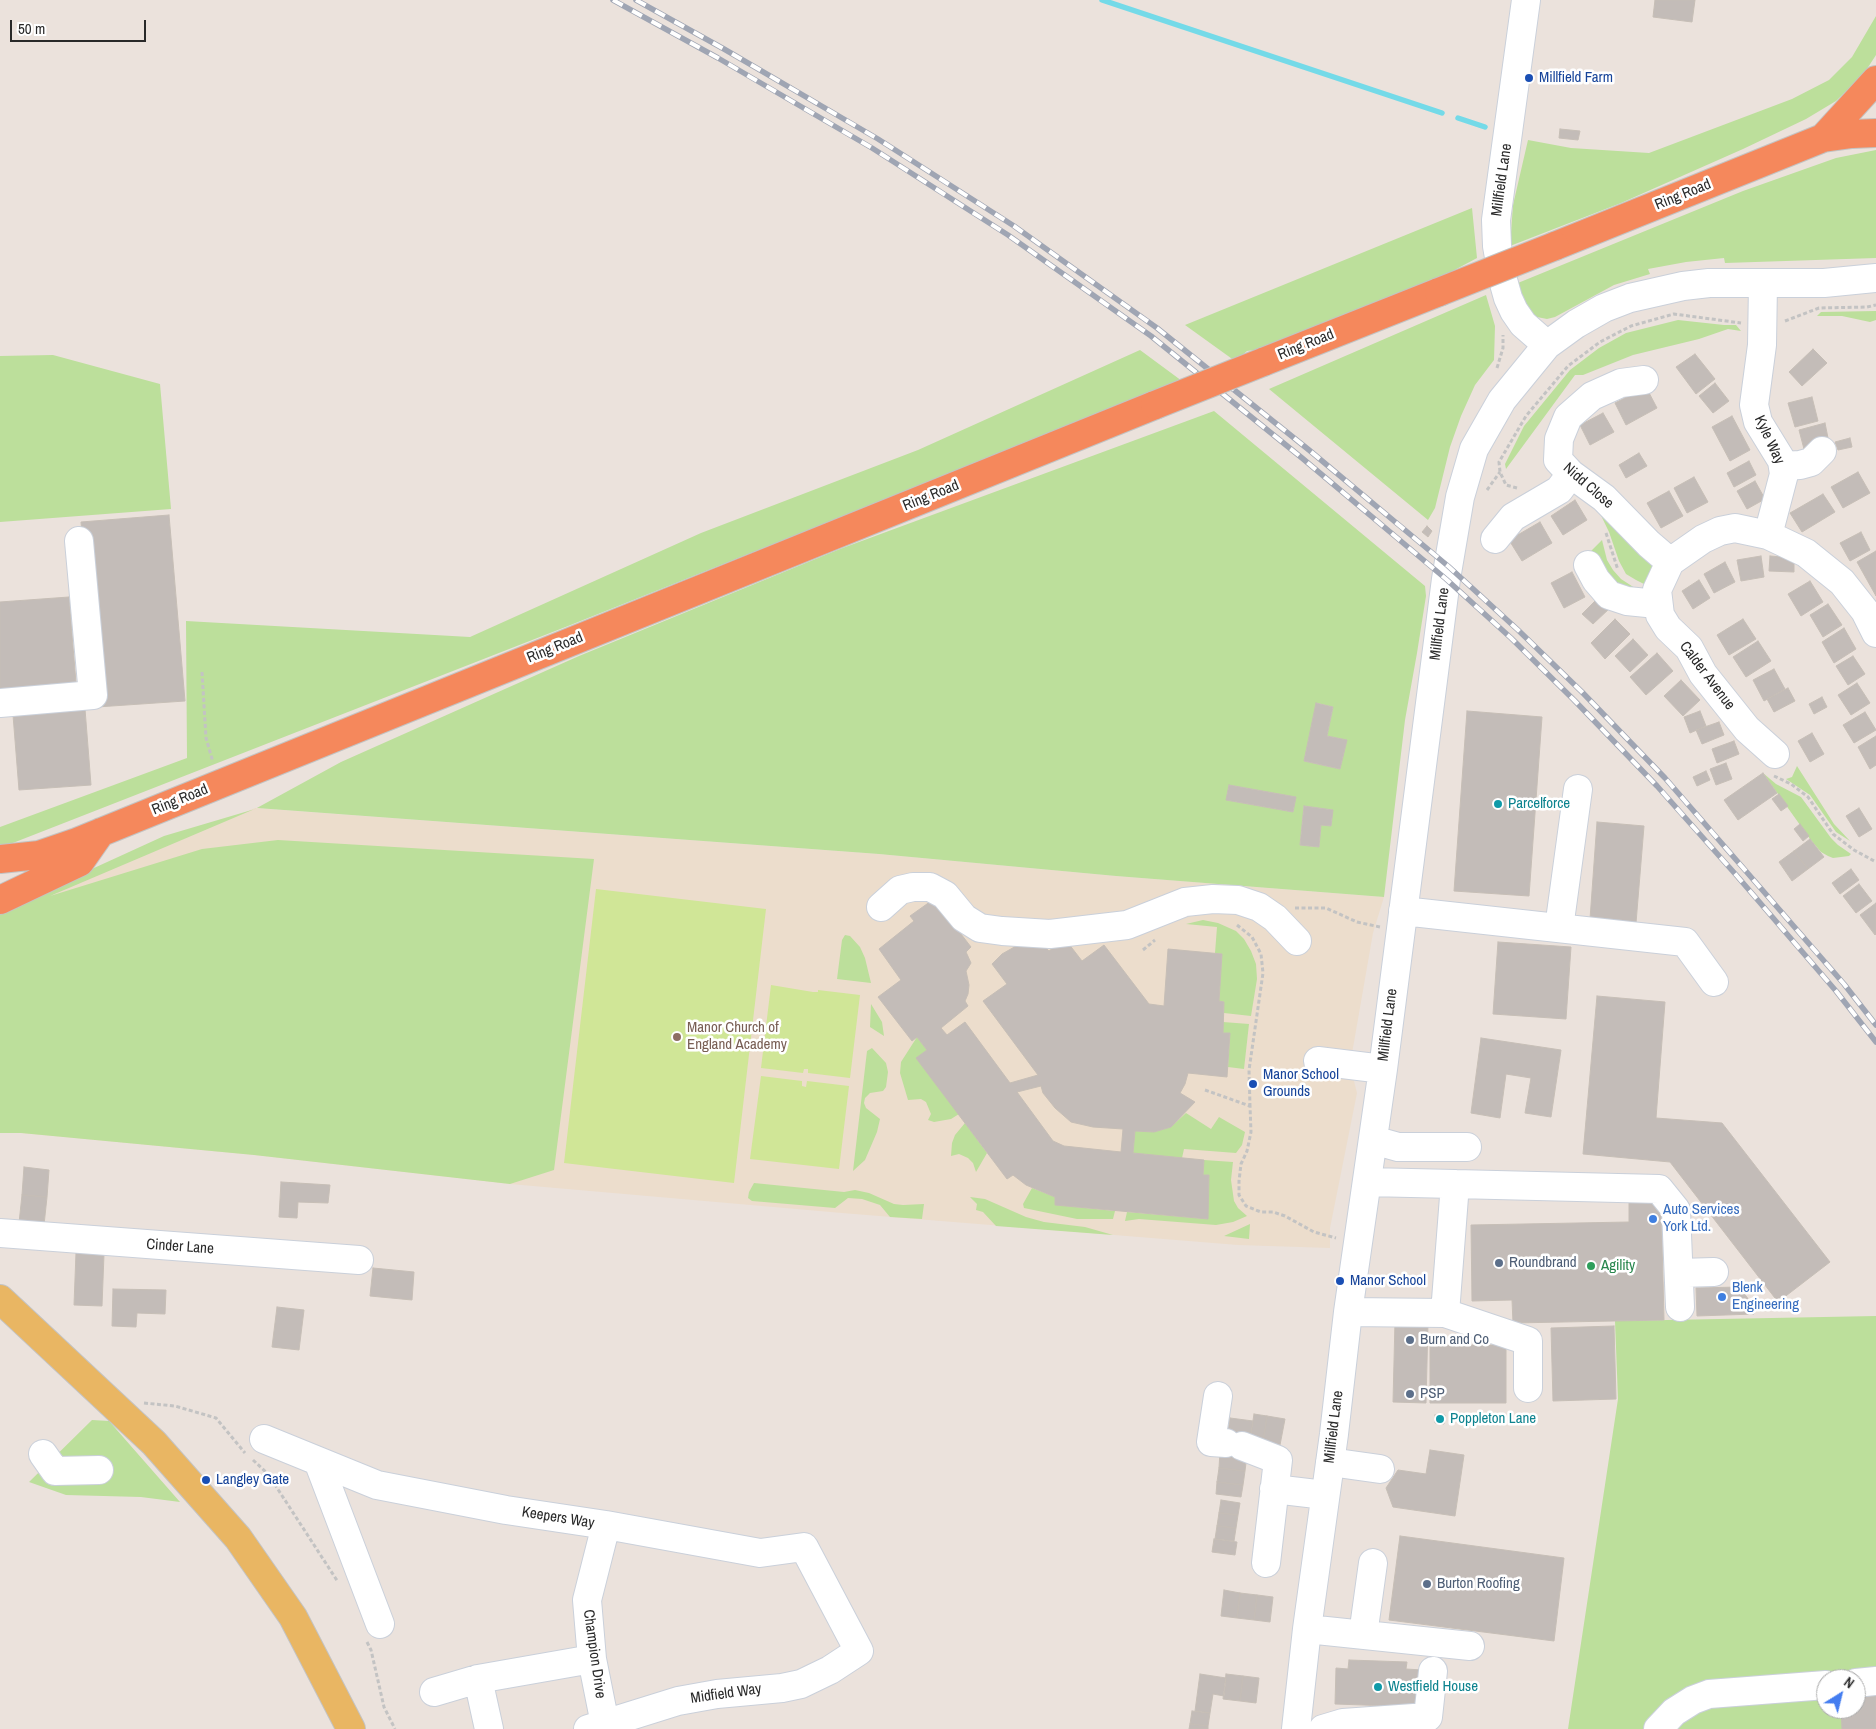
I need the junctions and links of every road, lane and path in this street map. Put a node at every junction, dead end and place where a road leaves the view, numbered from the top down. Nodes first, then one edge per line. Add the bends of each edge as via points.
1 (1526, 0) edge
2 (1876, 80) edge
3 (1876, 133) edge
4 (1822, 138) junction
5 (1876, 278) edge
6 (1763, 284) junction
7 (1876, 305) edge
8 (1763, 324) junction
9 (1503, 329) dead end
10 (1547, 346) junction
11 (1492, 375) dead end
12 (1644, 380) dead end
13 (1822, 451) dead end
14 (1783, 466) junction
15 (1500, 472) dead end
16 (1571, 474) junction
17 (1768, 535) junction
18 (1495, 539) dead end
19 (79, 541) dead end
20 (1670, 562) junction
21 (1588, 565) dead end
22 (1657, 602) junction
23 (1876, 633) edge
24 (202, 672) dead end
25 (0, 703) edge
26 (1775, 743) dead end
27 (219, 785) junction
28 (1578, 789) dead end
29 (101, 832) junction
30 (39, 855) junction
31 (0, 859) edge
32 (0, 882) edge
33 (0, 900) edge
34 (881, 907) dead end
35 (1275, 918) junction
36 (1402, 920) junction
37 (1237, 924) dead end
38 (1559, 928) junction
39 (1252, 937) junction
40 (1158, 938) dead end
41 (1297, 941) dead end
42 (1143, 950) dead end
43 (1714, 982) dead end
44 (1318, 1061) dead end
45 (1383, 1069) junction
46 (1205, 1090) dead end
47 (1250, 1106) junction
48 (1373, 1140) junction
49 (1467, 1147) dead end
50 (1367, 1182) junction
51 (1455, 1184) junction
52 (0, 1234) edge
53 (1358, 1241) junction
54 (359, 1260) dead end
55 (1714, 1272) dead end
56 (1679, 1273) junction
57 (0, 1299) edge
58 (1680, 1307) dead end
59 (1348, 1312) junction
60 (1445, 1313) junction
61 (1528, 1388) dead end
62 (1218, 1396) dead end
63 (138, 1403) dead end
64 (264, 1439) dead end
65 (43, 1454) dead end
66 (318, 1461) junction
67 (1330, 1462) junction
68 (1380, 1469) dead end
69 (99, 1470) dead end
70 (1274, 1489) junction
71 (1325, 1495) junction
72 (606, 1525) junction
73 (1266, 1563) dead end
74 (1373, 1563) dead end
75 (340, 1585) dead end
76 (1307, 1628) junction
77 (373, 1632) joint
78 (1362, 1635) junction
79 (1470, 1646) dead end
80 (859, 1651) joint
81 (592, 1659) junction
82 (1434, 1671) dead end
83 (478, 1679) junction
84 (1816, 1686) edge
85 (434, 1692) dead end
86 (635, 1722) edge
87 (597, 1726) edge
88 (351, 1729) edge
89 (395, 1729) edge
90 (489, 1729) edge
91 (1308, 1729) edge
92 (1658, 1729) edge

1 - 10 street, Millfield Lane via 1496,220 1497,246 1514,311
2 - 4 highway, Ring Road
3 - 4 highway, Ring Road
4 - 27 highway, Ring Road, bridge
5 - 6 street, Millfield Lane
6 - 8 street, Kyle Way
6 - 10 street, Millfield Lane via 1709,283 1630,298 1576,324
7 - 8 path via 1819,308 1781,322
8 - 14 street, Kyle Way via 1754,405 1758,422
8 - 15 path via 1704,320 1674,314 1631,326 1600,342 1568,366 1526,416 1499,462
9 - 11 path via 1503,348 1498,368
10 - 36 street, Millfield Lane via 1502,400 1478,441 1460,496 1446,579
12 - 16 street, Nidd Close via 1621,383 1592,396 1568,417 1560,439 1558,460
13 - 14 street via 1811,462
14 - 17 street, Kyle Way via 1781,489
16 - 18 street via 1560,490 1513,517
16 - 20 street, Nidd Close via 1604,498
17 - 20 street via 1735,528 1720,531 1702,539
17 - 23 street via 1806,554 1842,582 1866,611
19 - 25 street via 93,695
20 - 22 street via 1657,590
21 - 22 street via 1609,595 1627,601
22 - 26 street, Calder Avenue via 1660,616 1668,628 1689,648 1703,674 1747,729
24 - 27 path via 206,738
27 - 29 highway, Ring Road
28 - 38 street
29 - 30 highway, Ring Road
29 - 33 highway via 80,862
30 - 31 highway, Ring Road
30 - 32 highway, Ring Road
34 - 35 street via 900,890 930,887 945,895 964,918 980,928 1050,934 1127,925 1185,902 1213,899 1238,900 1259,907
35 - 36 path via 1295,908 1326,908 1358,922 1390,929
35 - 39 path
35 - 41 street
36 - 38 street via 1477,929
36 - 45 street, Millfield Lane
37 - 39 path
38 - 43 street via 1609,941 1685,932
39 - 47 path via 1261,954 1263,974 1249,1070
40 - 42 path
44 - 45 street
45 - 48 street, Millfield Lane
46 - 47 path
47 - 53 path via 1251,1132 1238,1181 1239,1195 1246,1206 1285,1216 1314,1232
48 - 49 street via 1398,1146
48 - 50 street, Millfield Lane
50 - 51 street
50 - 53 street, Millfield Lane
51 - 56 street via 1659,1189 1676,1210
51 - 60 street
52 - 54 street, Cinder Lane
53 - 59 street, Millfield Lane
55 - 56 street
56 - 58 street
57 - 88 main road via 154,1443 238,1538 293,1617
59 - 60 street
59 - 67 street, Millfield Lane via 1350,1376
60 - 61 street via 1528,1341
62 - 70 street via 1210,1442 1234,1445 1278,1460
63 - 75 path via 175,1406 216,1418 268,1474
64 - 66 street, Keepers Way
65 - 69 street via 55,1471
66 - 72 street, Keepers Way via 377,1485
66 - 77 street
67 - 68 street
67 - 71 street, Millfield Lane
70 - 71 street
70 - 73 street
71 - 76 street, Millfield Lane
72 - 80 street, Keepers Way via 760,1553 804,1546
72 - 81 street, Champion Drive via 587,1600
74 - 78 street
76 - 78 street
76 - 91 street, Millfield Lane
77 - 89 path via 371,1650 384,1707
78 - 79 street
80 - 86 street, Midfield Way via 801,1684 678,1701
81 - 83 street
81 - 87 street, Champion Drive
82 - 91 street via 1428,1717
83 - 85 street
83 - 90 street
84 - 92 street via 1709,1694 1674,1712
86 - 87 street, Midfield Way

